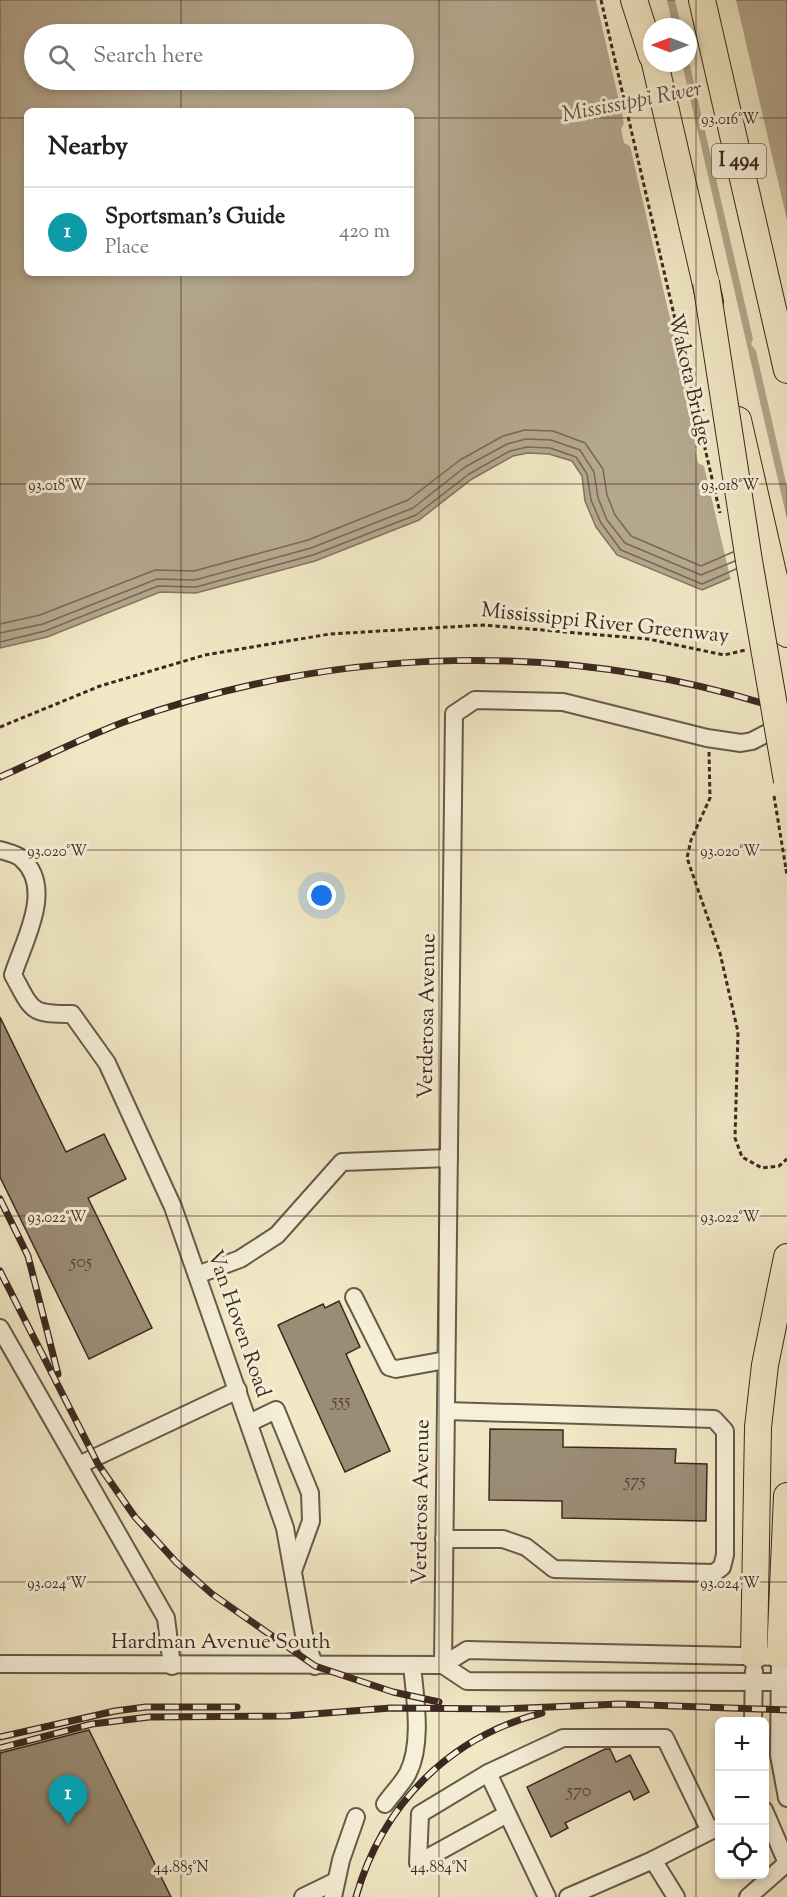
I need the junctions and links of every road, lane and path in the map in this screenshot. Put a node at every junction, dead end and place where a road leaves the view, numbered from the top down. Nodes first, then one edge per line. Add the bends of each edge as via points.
1 (601, 0) edge
2 (634, 0) edge
3 (641, 0) edge
4 (702, 0) edge
5 (707, 0) edge
6 (645, 18) edge
7 (643, 27) edge
8 (715, 55) junction
9 (657, 72) edge
10 (763, 266) junction
11 (706, 282) junction
12 (787, 343) edge
13 (787, 370) edge
14 (721, 518) dead end
15 (787, 634) edge
16 (749, 640) dead end
17 (787, 723) edge
18 (0, 727) edge
19 (707, 738) junction
20 (780, 786) edge
21 (0, 850) edge
22 (786, 869) edge
23 (787, 875) edge
24 (449, 1158) junction
25 (787, 1159) edge
26 (787, 1257) edge
27 (197, 1275) junction
28 (354, 1297) dead end
29 (0, 1328) edge
30 (446, 1360) junction
31 (238, 1390) junction
32 (446, 1411) junction
33 (249, 1423) junction
34 (79, 1465) junction
35 (787, 1496) edge
36 (444, 1539) junction
37 (293, 1572) junction
38 (784, 1656) edge
39 (0, 1664) edge
40 (412, 1665) junction
41 (443, 1665) junction
42 (172, 1666) junction
43 (315, 1666) junction
44 (754, 1669) junction
45 (783, 1682) edge
46 (753, 1717) edge
47 (488, 1773) junction
48 (787, 1797) edge
49 (385, 1804) dead end
50 (507, 1814) junction
51 (356, 1816) dead end
52 (769, 1820) edge
53 (715, 1829) edge
54 (653, 1860) junction
55 (787, 1863) edge
56 (334, 1889) edge
57 (303, 1897) edge
58 (547, 1897) edge
59 (568, 1897) edge
60 (676, 1897) edge
61 (748, 1897) edge

1 - 14 path, Wakota Bridge, bridge
2 - 7 highway, Wakota Bridge
3 - 6 highway
4 - 8 highway, I 494
5 - 8 highway
8 - 10 highway, I 494
9 - 11 highway, Wakota Bridge / I 494
10 - 12 highway
10 - 13 highway, I 494
11 - 15 highway, Wakota Bridge / I 494, bridge
11 - 20 highway, bridge
16 - 18 path, Mississippi River Greenway via 749,651 724,655 648,639 483,625 330,634 206,655 100,686
17 - 19 street, Verderosa Avenue via 752,741
19 - 24 street, Verderosa Avenue via 563,702 475,700 454,714
19 - 25 path via 710,798 687,858 720,953 738,1032 735,1138 742,1157 762,1168 779,1166
20 - 22 path, bridge
21 - 27 street, Van Hoven Road via 21,858 33,875 38,903 13,975 33,1010 72,1014 107,1063 173,1207
22 - 23 path
24 - 27 street via 342,1162 277,1235 240,1259
24 - 30 street, Verderosa Avenue
26 - 44 highway via 765,1365 758,1427
27 - 31 street, Van Hoven Road
28 - 30 street via 390,1367
29 - 34 street
30 - 32 street, Verderosa Avenue
31 - 33 street, Van Hoven Road
31 - 34 street
32 - 36 street, Verderosa Avenue
32 - 36 street via 714,1419 725,1431 725,1555 722,1568 714,1573 554,1569 526,1547 503,1539
33 - 37 street, Van Hoven Road via 285,1528
33 - 37 street via 276,1410 310,1493 312,1521
34 - 42 street via 166,1618
35 - 38 highway
36 - 41 street, Verderosa Avenue
37 - 43 street, Van Hoven Road via 305,1640
38 - 44 street
38 - 45 street
39 - 42 street, Hardman Avenue South
40 - 41 street, Hardman Avenue South
40 - 43 street, Hardman Avenue South
40 - 49 street via 416,1698 414,1757
41 - 44 street via 467,1650
41 - 44 street via 467,1681
42 - 43 street, Hardman Avenue South
44 - 45 street
44 - 46 street
45 - 48 street via 779,1755
47 - 50 street
47 - 50 street via 420,1814 418,1863
47 - 53 street via 563,1738 665,1738
50 - 58 street
51 - 56 street
52 - 55 street
53 - 54 street
54 - 59 street
54 - 60 street
55 - 61 street
56 - 57 street

